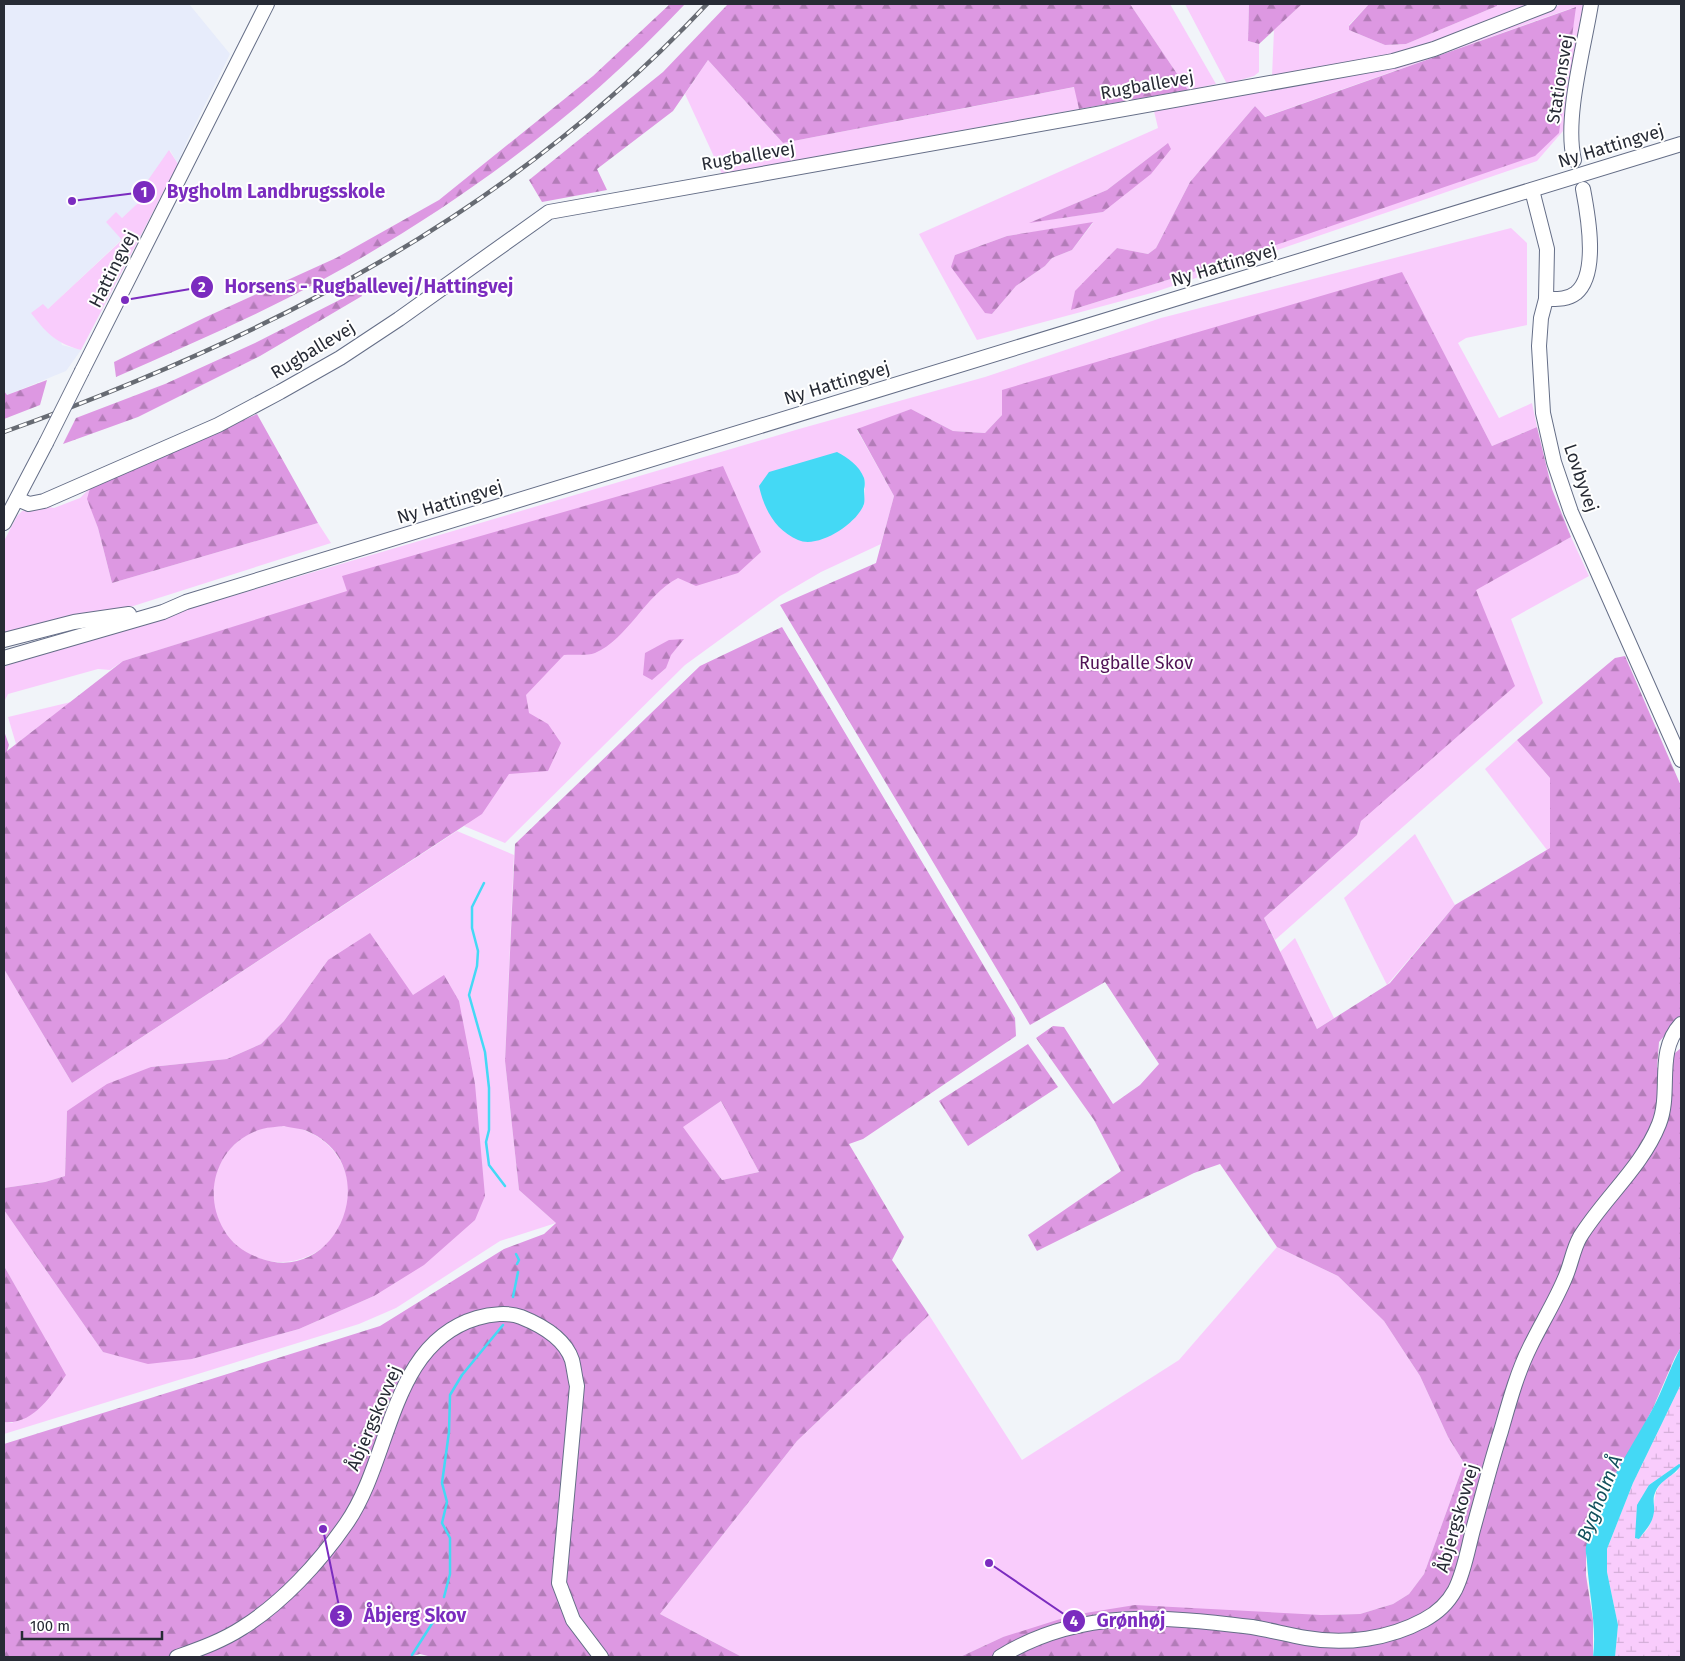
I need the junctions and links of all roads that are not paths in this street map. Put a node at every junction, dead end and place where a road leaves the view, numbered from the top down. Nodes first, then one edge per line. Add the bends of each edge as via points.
1 (267, 4) edge
2 (1549, 4) edge
3 (1591, 4) edge
4 (1681, 144) edge
5 (1574, 160) dead end
6 (1583, 189) dead end
7 (1532, 190) junction
8 (1546, 298) junction
9 (17, 499) junction
10 (4, 523) edge
11 (186, 602) junction
12 (4, 640) edge
13 (4, 658) edge
14 (1681, 760) edge
15 (1681, 1024) edge
16 (177, 1657) edge
17 (601, 1657) edge
18 (1000, 1657) edge

1 - 9 street, Hattingvej, bridge
2 - 9 street, Rugballevej via 1434,49 1393,61 549,212 399,319 280,392 218,425 44,501 29,504
3 - 5 street, Stationsvej via 1571,123
4 - 7 street, Ny Hattingvej
6 - 8 street via 1590,221 1585,281 1575,294 1564,299
7 - 8 street, Lovbyvej via 1547,249
7 - 11 street, Ny Hattingvej
8 - 14 street, Lovbyvej via 1541,318 1542,396 1554,462 1572,512
9 - 10 street, Hattingvej
11 - 12 street via 117,617 74,622
11 - 13 street, Ny Hattingvej
15 - 18 street, Åbjergskovvej via 1673,1034 1666,1053 1664,1107 1660,1123 1648,1148 1579,1238 1565,1278 1528,1350 1456,1589 1442,1608 1425,1620 1396,1632 1351,1641 1308,1639 1254,1628 1189,1621 1127,1618 1086,1622 1045,1634
16 - 17 street, Åbjergskovvej via 243,1628 303,1576 347,1524 376,1466 400,1396 423,1352 443,1334 488,1315 516,1315 540,1325 556,1338 571,1359 577,1386 559,1583 573,1620

